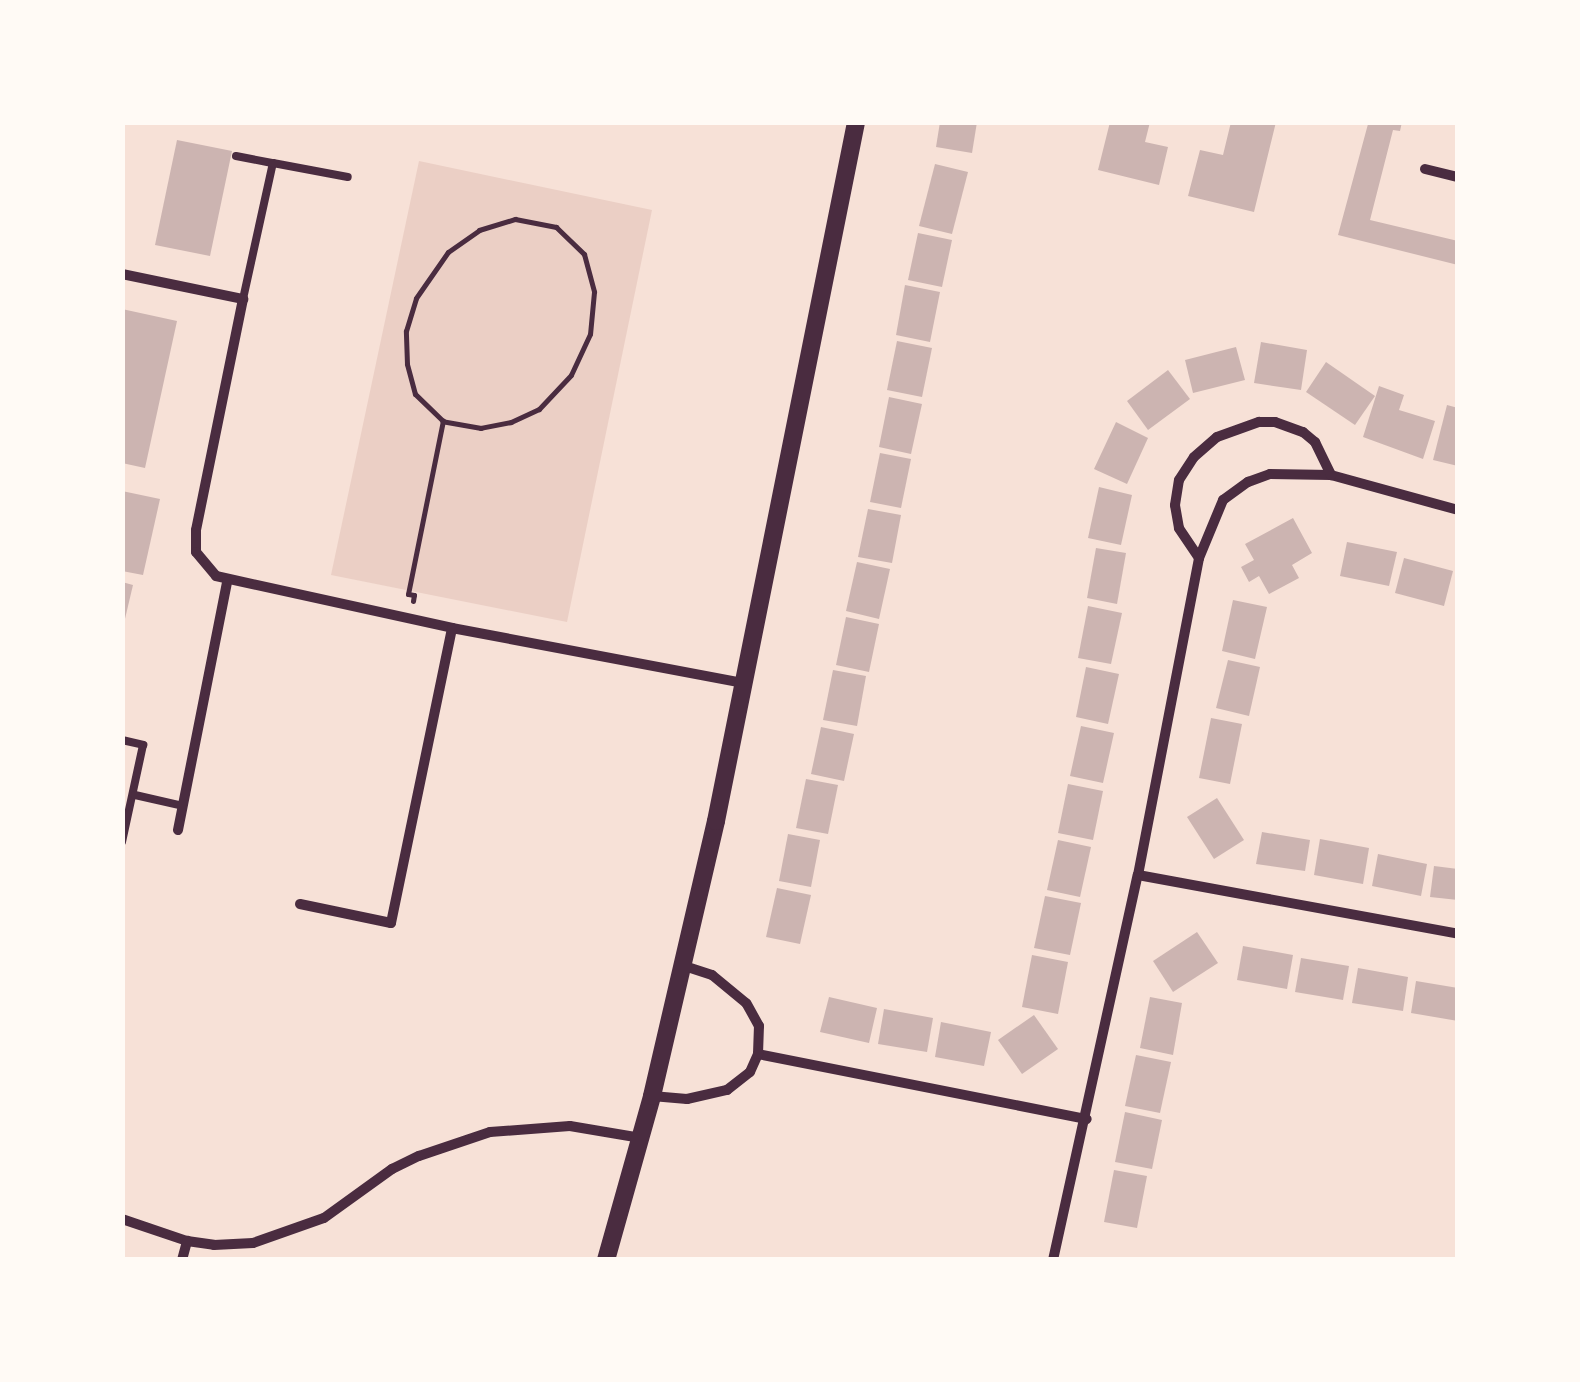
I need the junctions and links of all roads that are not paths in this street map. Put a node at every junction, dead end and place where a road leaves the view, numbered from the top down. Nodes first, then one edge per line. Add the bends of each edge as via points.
1 (856, 122) edge
2 (236, 156) dead end
3 (273, 164) junction
4 (1425, 169) dead end
5 (1457, 174) edge
6 (348, 177) dead end
7 (122, 274) edge
8 (242, 299) junction
9 (1332, 475) junction
10 (1458, 510) edge
11 (1199, 558) junction
12 (227, 582) junction
13 (452, 628) junction
14 (744, 683) junction
15 (122, 740) edge
16 (135, 795) junction
17 (183, 806) junction
18 (178, 830) dead end
19 (122, 842) edge
20 (1138, 875) junction
21 (300, 904) dead end
22 (1458, 934) edge
23 (684, 966) junction
24 (758, 1054) junction
25 (652, 1096) junction
26 (1087, 1119) junction
27 (641, 1138) junction
28 (122, 1218) edge
29 (187, 1241) junction
30 (182, 1260) edge
31 (606, 1260) edge
32 (1053, 1260) edge

1 - 14 street
2 - 3 lane
3 - 6 lane
3 - 8 lane
4 - 5 street
7 - 8 street
8 - 12 street via 195,542 206,569
9 - 10 street
9 - 11 street via 1295,471 1248,482 1215,513
9 - 11 street via 1315,442 1293,426 1259,422 1217,436 1185,468 1176,492 1179,528
11 - 20 street
12 - 13 street
12 - 17 street
13 - 14 street
13 - 21 street via 392,924
14 - 23 street
15 - 16 lane via 143,744
16 - 17 lane
16 - 19 lane
17 - 18 street
20 - 22 street
20 - 26 street
23 - 24 street via 712,975 746,1003 760,1026
23 - 25 street
24 - 25 street via 750,1072 727,1090 687,1099
24 - 26 street
25 - 27 street
26 - 32 street
27 - 29 street via 557,1125 490,1132 392,1169 324,1218 290,1233 234,1246
27 - 31 street
28 - 29 street
29 - 30 street

